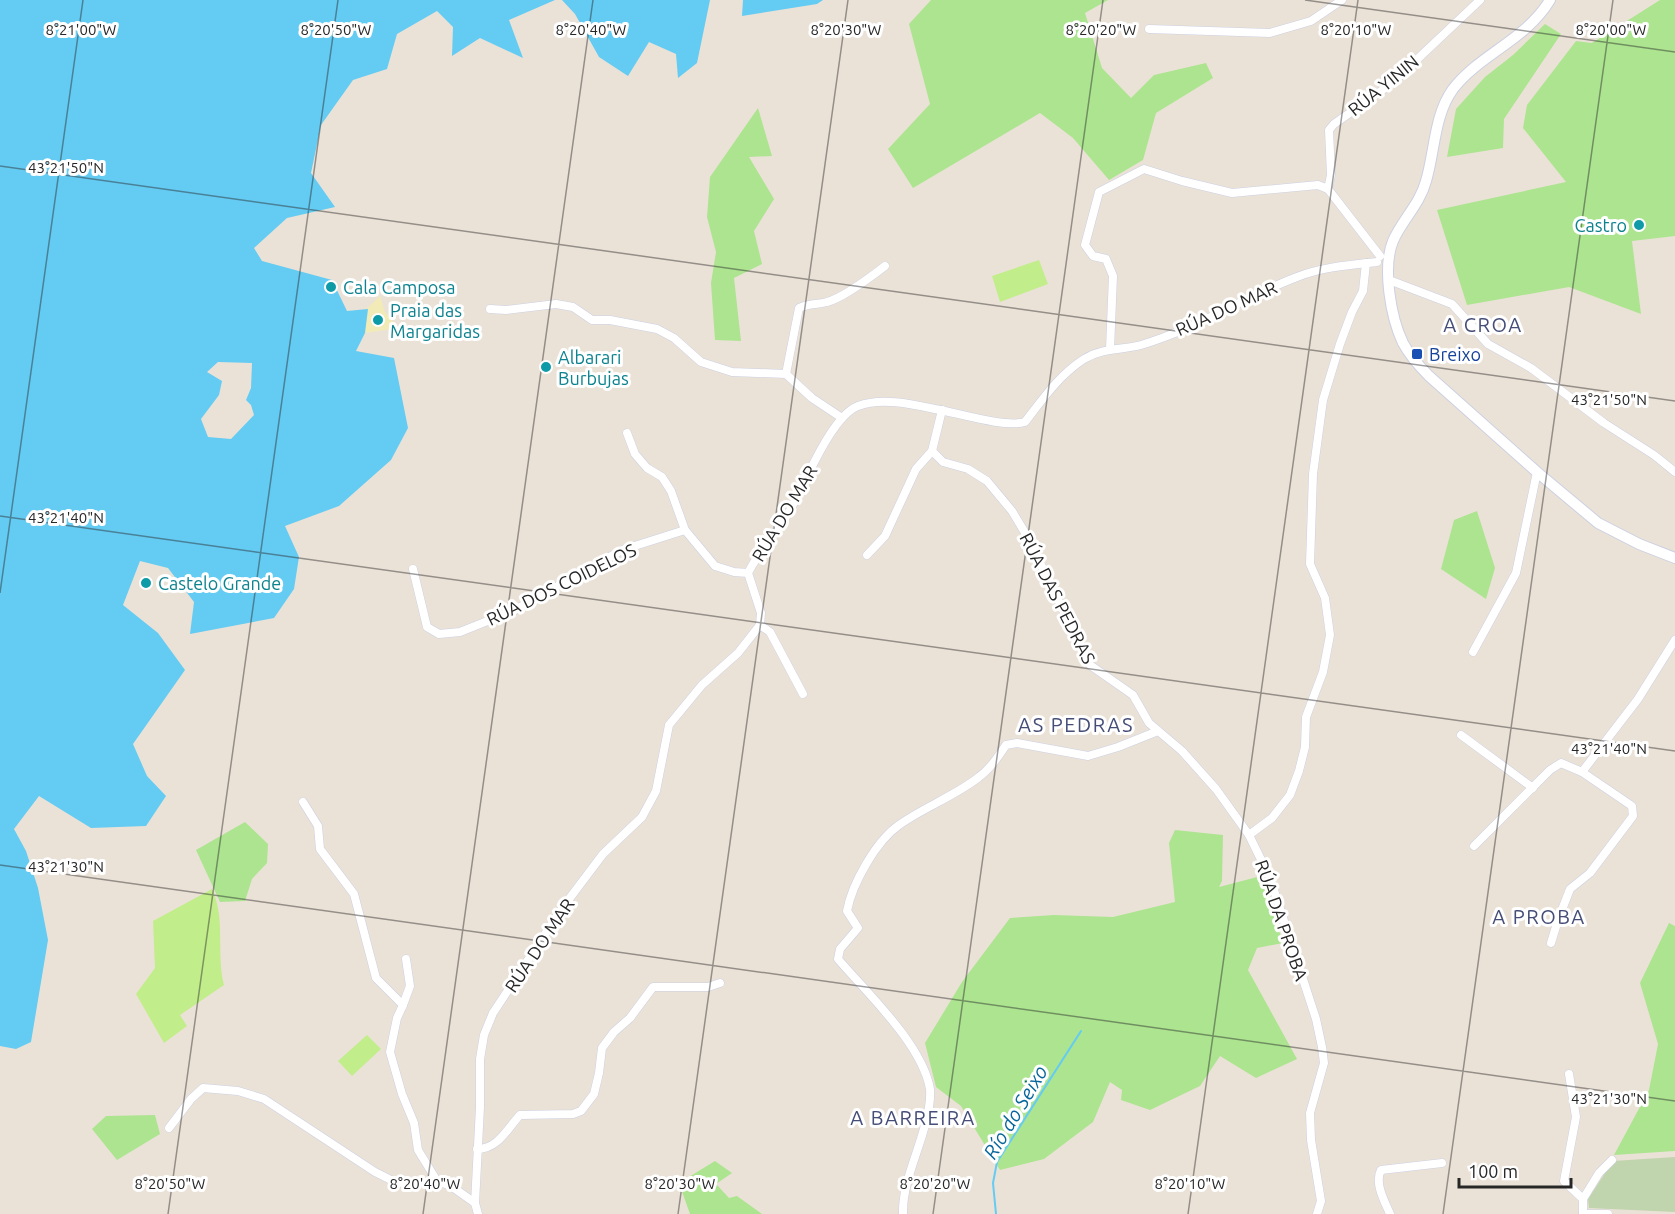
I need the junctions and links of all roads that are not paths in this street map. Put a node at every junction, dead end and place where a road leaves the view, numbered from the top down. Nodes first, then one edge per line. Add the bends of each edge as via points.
1 (1342, 0) edge
2 (1467, 0) edge
3 (1550, 0) edge
4 (1478, 2) edge
5 (1149, 29) dead end
6 (1328, 189) junction
7 (1382, 257) junction
8 (1366, 263) junction
9 (885, 266) dead end
10 (1389, 280) junction
11 (490, 309) dead end
12 (1110, 349) junction
13 (786, 374) junction
14 (942, 410) junction
15 (842, 418) junction
16 (627, 433) dead end
17 (932, 451) junction
18 (1537, 472) junction
19 (1675, 472) edge
20 (685, 530) junction
21 (867, 555) dead end
22 (1675, 558) edge
23 (413, 569) dead end
24 (748, 573) junction
25 (760, 625) junction
26 (1675, 640) edge
27 (1473, 651) dead end
28 (803, 694) dead end
29 (1158, 731) junction
30 (1461, 735) dead end
31 (1582, 772) junction
32 (1533, 788) junction
33 (303, 802) dead end
34 (1249, 835) junction
35 (1474, 846) dead end
36 (1551, 944) dead end
37 (406, 959) dead end
38 (720, 983) dead end
39 (403, 1005) junction
40 (1569, 1074) dead end
41 (169, 1128) dead end
42 (477, 1149) junction
43 (1612, 1160) dead end
44 (1442, 1163) dead end
45 (437, 1181) junction
46 (1583, 1199) junction
47 (475, 1203) junction
48 (478, 1214) edge
49 (903, 1214) edge
50 (1317, 1214) edge
51 (1390, 1214) edge
52 (1583, 1214) edge
53 (1608, 1214) edge

1 - 5 street via 1311,21 1270,33
2 - 4 street
3 - 7 main road via 1526,29 1452,90 1441,114 1426,184
4 - 6 street, RÚA YININ via 1391,84 1329,130
6 - 7 street
6 - 12 street via 1318,185 1232,193 1144,169 1099,192 1085,245 1093,256 1106,259 1113,276
7 - 8 street, RÚA DO MAR
7 - 10 main road via 1389,268
8 - 12 street, RÚA DO MAR via 1313,271 1140,345
8 - 34 street via 1363,291 1340,344 1323,400 1313,474 1310,564 1325,598 1330,635 1323,672 1306,717 1305,747 1290,795 1272,818
9 - 13 street via 829,302 799,308
10 - 18 main road via 1395,321 1413,359
10 - 19 street via 1452,304 1488,344 1531,368
11 - 13 street via 556,304 573,307 592,320 657,329 701,362 732,372
12 - 14 street, RÚA DO MAR via 1085,358 1061,377 1025,422 1009,425
13 - 15 street
14 - 15 street, RÚA DO MAR via 867,403
14 - 17 street
15 - 24 street, RÚA DO MAR
16 - 20 street via 635,454 671,490
17 - 21 street via 916,469 885,536
17 - 29 street, RÚA DAS PEDRAS via 943,462 968,469 987,481 1012,511 1090,665 1133,695
18 - 22 main road via 1598,523
18 - 27 street via 1516,573
20 - 23 street, RÚA DOS COIDELOS via 622,550 515,610 460,632 439,634 427,627
20 - 24 street via 715,566
24 - 25 street, RÚA DO MAR via 761,613
25 - 28 street via 770,632
25 - 42 street, RÚA DO MAR via 669,725 656,791 642,817 603,854 493,1013 480,1059
26 - 31 street via 1638,699
29 - 34 street, RÚA DAS PEDRAS via 1216,789
29 - 49 street via 1088,756 1006,745 979,777 896,826 871,855 850,895 847,911 858,928 840,949 838,959 909,1040 930,1090 928,1115
30 - 32 street
31 - 32 street via 1562,763
31 - 36 street via 1632,806 1633,816 1590,873 1570,890
32 - 35 street
33 - 39 street via 318,826 320,849 354,894 376,978
34 - 50 street, RÚA DA PROBA via 1270,878 1322,1047 1324,1063 1311,1113 1311,1140 1321,1201
37 - 39 street via 410,986
38 - 42 street via 708,987 653,987 602,1048 594,1094 581,1110 573,1114 520,1115 501,1139 488,1149
39 - 45 street via 390,1052 414,1123 418,1150
40 - 46 street via 1576,1117 1564,1181
41 - 45 street via 203,1088 238,1091 264,1100 397,1183
42 - 47 street, RÚA DO MAR
43 - 46 street
44 - 51 street via 1381,1170 1381,1192
45 - 47 street
46 - 52 street
47 - 48 street, RÚA DO MAR
52 - 53 street

